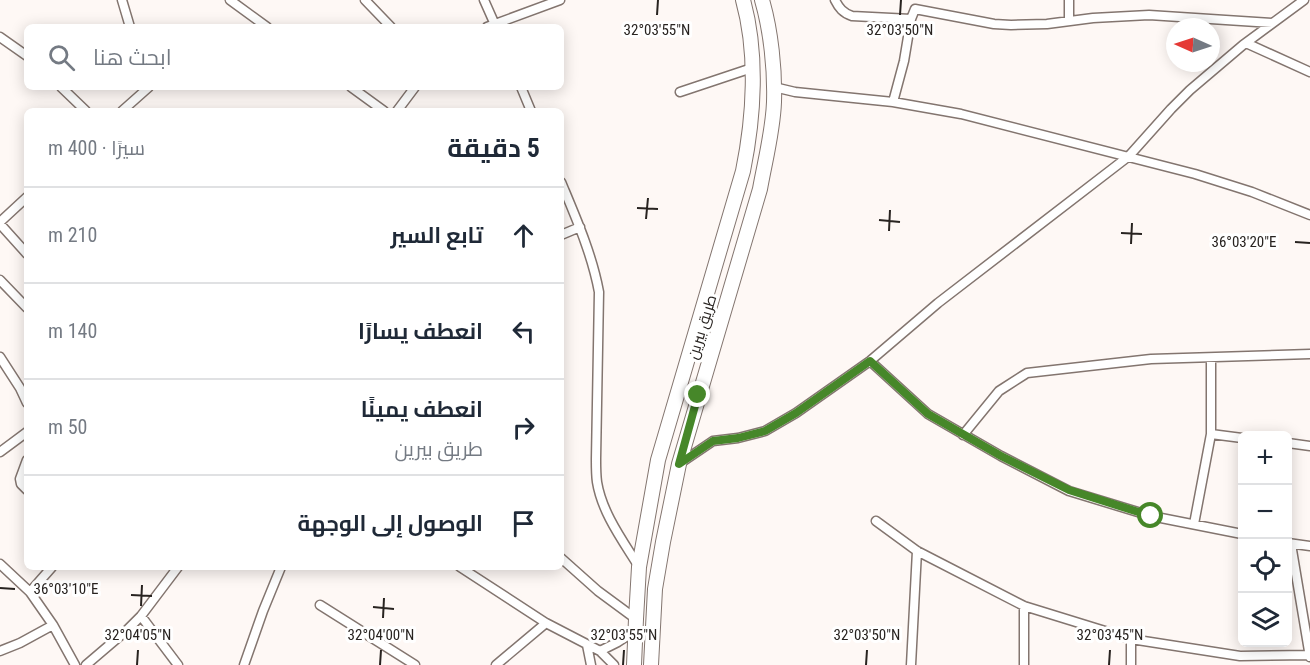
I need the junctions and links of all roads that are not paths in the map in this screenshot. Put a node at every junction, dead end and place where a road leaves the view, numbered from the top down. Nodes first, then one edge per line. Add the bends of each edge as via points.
1 (122, 0) edge
2 (230, 0) edge
3 (365, 0) edge
4 (484, 0) edge
5 (560, 0) edge
6 (743, 0) edge
7 (762, 0) edge
8 (835, 0) edge
9 (1069, 0) edge
10 (1304, 0) edge
11 (916, 5) edge
12 (911, 19) junction
13 (1069, 20) junction
14 (1272, 22) junction
15 (129, 24) edge
16 (263, 24) edge
17 (388, 24) edge
18 (492, 24) edge
19 (498, 24) edge
20 (0, 37) edge
21 (1246, 42) junction
22 (24, 54) edge
23 (752, 68) junction
24 (1310, 72) edge
25 (774, 87) junction
26 (64, 90) edge
27 (145, 90) edge
28 (355, 90) edge
29 (413, 90) edge
30 (522, 90) edge
31 (680, 92) dead end
32 (795, 92) junction
33 (893, 102) junction
34 (774, 104) junction
35 (83, 108) edge
36 (125, 108) edge
37 (380, 108) edge
38 (399, 108) edge
39 (530, 108) edge
40 (1129, 156) junction
41 (564, 189) edge
42 (24, 200) edge
43 (1310, 215) edge
44 (0, 223) edge
45 (580, 227) junction
46 (564, 233) edge
47 (24, 251) edge
48 (0, 280) edge
49 (24, 305) edge
50 (1310, 354) edge
51 (0, 357) edge
52 (1211, 358) junction
53 (870, 361) junction
54 (24, 397) edge
55 (24, 434) edge
56 (1211, 434) junction
57 (963, 435) junction
58 (1238, 437) edge
59 (1292, 443) edge
60 (1310, 446) edge
61 (1, 450) edge
62 (679, 464) junction
63 (24, 468) edge
64 (24, 487) edge
65 (876, 521) dead end
66 (1194, 524) junction
67 (1238, 533) edge
68 (1292, 543) edge
69 (1310, 546) edge
70 (917, 551) junction
71 (1292, 559) edge
72 (564, 561) edge
73 (0, 564) edge
74 (639, 567) junction
75 (49, 570) edge
76 (176, 570) edge
77 (280, 570) edge
78 (465, 570) edge
79 (4, 572) edge
80 (30, 592) junction
81 (320, 605) dead end
82 (1024, 606) junction
83 (141, 616) junction
84 (546, 623) junction
85 (53, 625) junction
86 (635, 625) junction
87 (1131, 639) junction
88 (587, 645) junction
89 (0, 651) edge
90 (600, 651) junction
91 (1310, 656) edge
92 (1240, 661) edge
93 (75, 665) edge
94 (86, 665) edge
95 (178, 665) edge
96 (244, 665) edge
97 (415, 665) edge
98 (496, 665) edge
99 (591, 665) edge
100 (614, 665) edge
101 (634, 665) edge
102 (651, 665) edge
103 (911, 665) edge
104 (1024, 665) edge
105 (1131, 665) edge

1 - 15 street
2 - 16 street
3 - 17 street
4 - 18 street
5 - 19 street
6 - 23 main road, طريق بيرين
7 - 25 main road, طريق بيرين
8 - 12 street via 852,16
9 - 13 street
10 - 14 street
11 - 12 street
11 - 13 street via 1011,26
12 - 33 street
13 - 14 street via 1149,15
14 - 21 street
20 - 22 street
21 - 24 street
21 - 40 street via 1190,90
23 - 31 street
23 - 74 main road, طريق بيرين via 753,108 743,171 658,460
25 - 32 street
25 - 34 main road, طريق بيرين
26 - 35 street
27 - 36 street
28 - 37 street
29 - 38 street
30 - 39 street
32 - 33 street
32 - 34 street
33 - 40 street via 961,114
34 - 62 main road, طريق بيرين via 760,189
40 - 43 street via 1243,189
40 - 53 street via 938,303
41 - 45 street
42 - 44 street
44 - 47 street
45 - 46 street
45 - 74 street via 599,292 597,482 615,528
48 - 49 street
50 - 52 street
51 - 54 street
52 - 56 street
52 - 57 street via 1151,359 1027,373 999,391
53 - 57 street via 928,414
53 - 62 street via 765,431 713,441
55 - 61 street
56 - 58 street
56 - 66 street
57 - 66 street via 1069,490 1151,516
59 - 60 street
62 - 102 main road, طريق بيرين via 655,589
63 - 64 street via 20,479
65 - 70 street
66 - 67 street
68 - 69 street
70 - 82 street
70 - 103 street
71 - 91 street
72 - 86 street
73 - 79 street
74 - 86 main road, طريق بيرين
75 - 80 street
76 - 83 street
77 - 96 street
78 - 84 street
79 - 80 street
80 - 85 street
81 - 97 street
82 - 87 street
82 - 104 street
83 - 94 street
83 - 95 street
84 - 88 street
84 - 98 street
85 - 89 street
85 - 93 street
86 - 90 street via 618,642
86 - 101 main road, طريق بيرين
87 - 92 street
87 - 105 street
88 - 90 street
88 - 99 street
90 - 100 street
91 - 92 street

